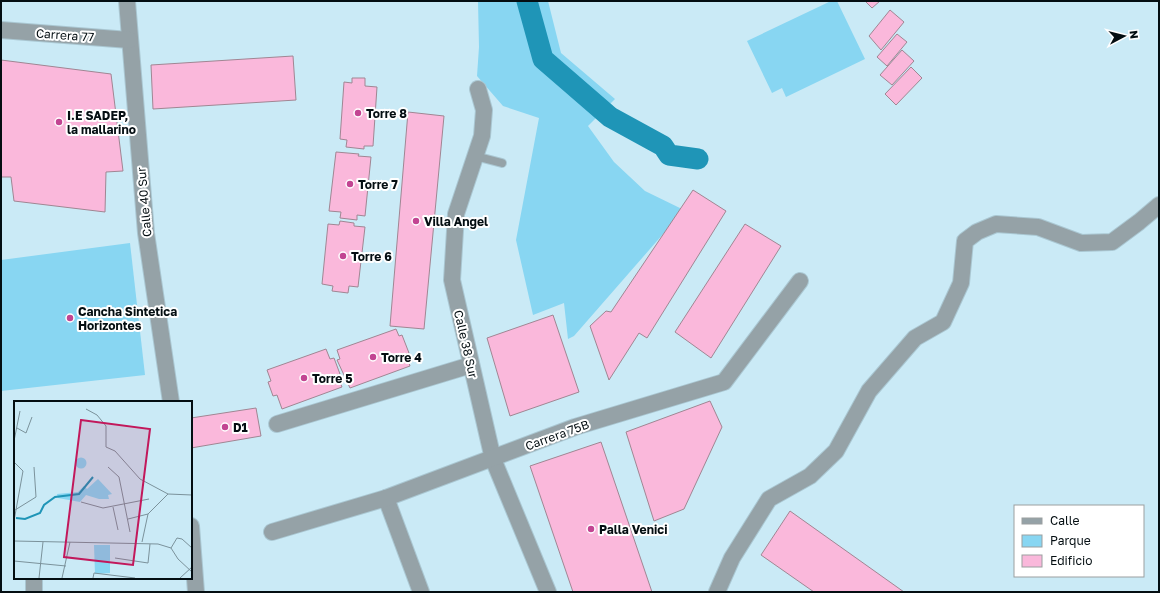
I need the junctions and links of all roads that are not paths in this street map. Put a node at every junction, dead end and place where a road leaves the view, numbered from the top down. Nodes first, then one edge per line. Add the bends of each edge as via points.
1 (127, 1) edge
2 (1, 30) edge
3 (129, 40) junction
4 (478, 89) dead end
5 (475, 156) junction
6 (502, 163) dead end
7 (1159, 205) edge
8 (800, 281) dead end
9 (471, 365) junction
10 (171, 401) edge
11 (277, 424) dead end
12 (493, 459) junction
13 (386, 498) junction
14 (272, 532) dead end
15 (192, 539) edge
16 (34, 579) edge
17 (34, 592) edge
18 (196, 592) edge
19 (421, 592) edge
20 (548, 592) edge
21 (717, 592) edge

1 - 3 street, Calle 40 Sur
2 - 3 street, Carrera 77
3 - 10 street, Calle 40 Sur via 146,233
4 - 5 street, Calle 38 Sur via 484,110 482,136
5 - 6 lane
5 - 9 street, Calle 38 Sur via 456,214 452,280
7 - 21 street via 1112,242 1081,243 1038,227 996,224 977,232 965,241 961,283 943,322 915,338 869,391 836,451 810,476 769,499 732,558
8 - 12 street, Carrera 75B via 724,382 575,427
9 - 11 street
9 - 12 street, Calle 38 Sur
12 - 13 street, Carrera 75B
12 - 20 street, Calle 38 Sur
13 - 14 street, Carrera 75B
13 - 19 street
15 - 18 street
16 - 17 street

